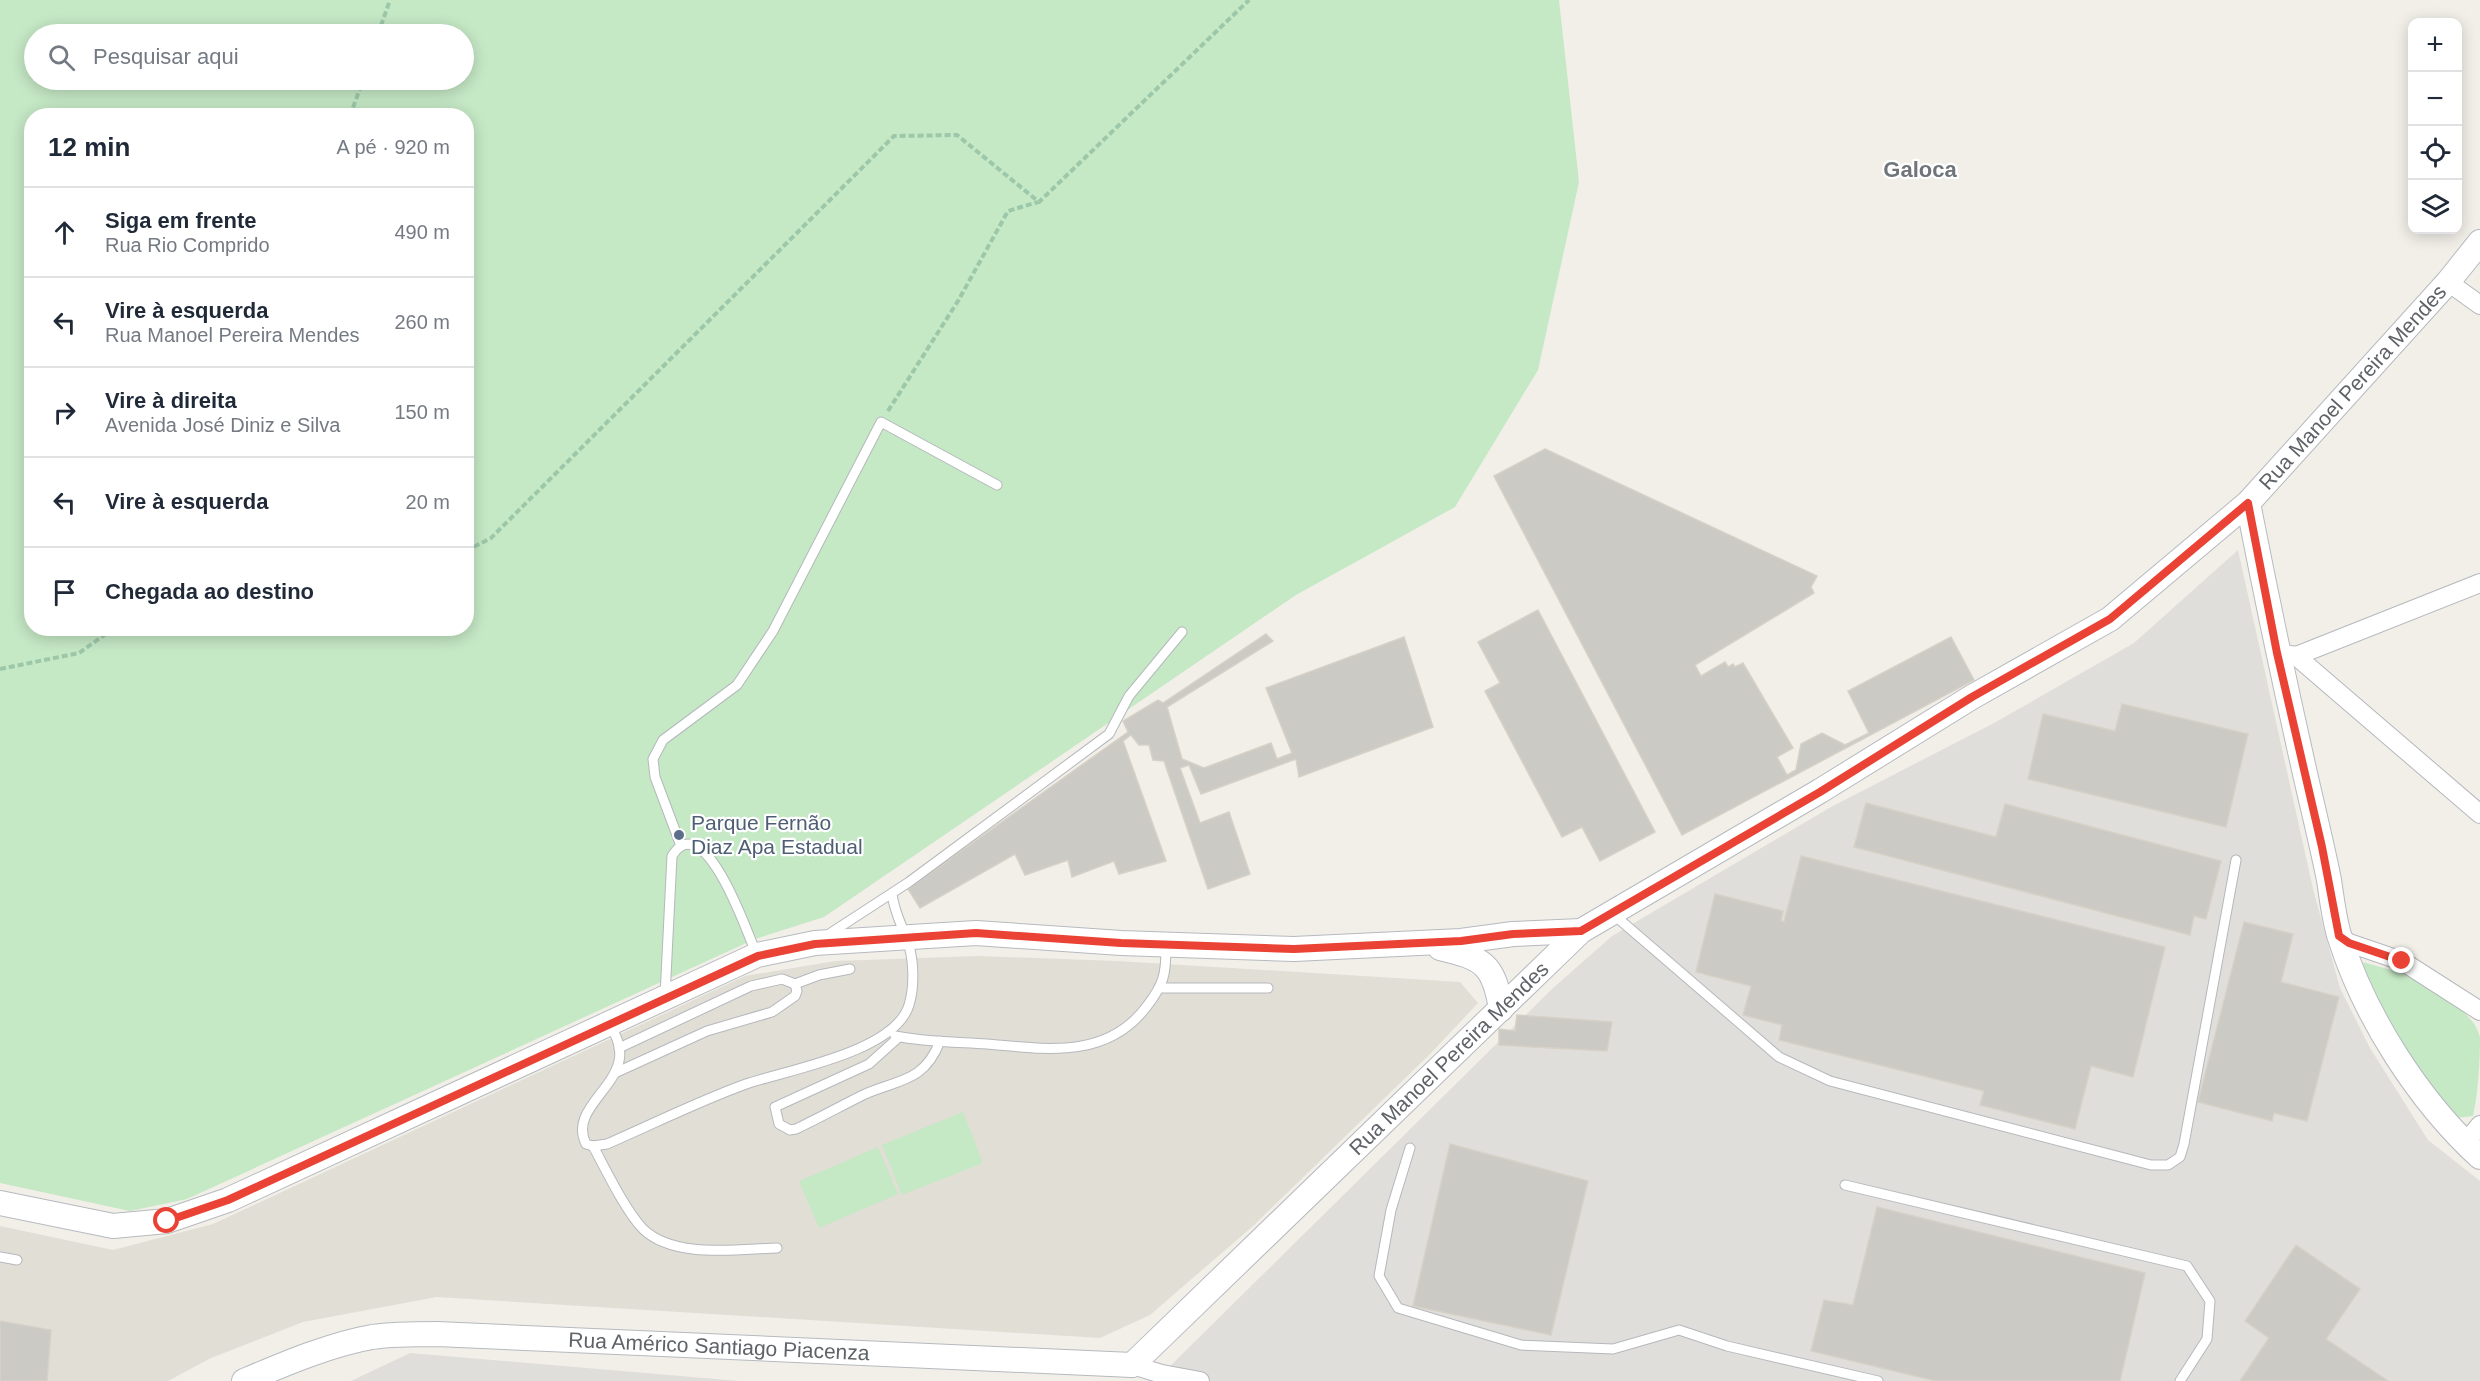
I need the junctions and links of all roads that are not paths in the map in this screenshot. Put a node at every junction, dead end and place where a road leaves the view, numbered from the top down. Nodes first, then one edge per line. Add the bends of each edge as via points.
1 (2476, 250) edge
2 (2448, 282) junction
3 (2480, 305) edge
4 (997, 485) dead end
5 (2248, 503) junction
6 (2480, 583) edge
7 (1182, 632) dead end
8 (2287, 655) junction
9 (2480, 814) edge
10 (681, 846) junction
11 (2236, 860) dead end
12 (892, 894) junction
13 (1611, 913) junction
14 (1581, 931) junction
15 (2339, 936) junction
16 (906, 937) junction
17 (1417, 943) junction
18 (815, 944) junction
19 (1166, 944) junction
20 (758, 956) junction
21 (850, 969) dead end
22 (795, 984) junction
23 (1160, 988) junction
24 (1268, 988) dead end
25 (664, 999) junction
26 (1501, 1009) junction
27 (2480, 1011) edge
28 (610, 1024) junction
29 (884, 1034) junction
30 (899, 1037) junction
31 (940, 1041) junction
32 (619, 1048) junction
33 (615, 1073) junction
34 (2475, 1142) edge
35 (592, 1146) junction
36 (1410, 1148) dead end
37 (1845, 1185) dead end
38 (0, 1203) edge
39 (777, 1248) dead end
40 (0, 1257) edge
41 (16, 1260) dead end
42 (1131, 1373) edge
43 (243, 1381) edge
44 (1200, 1381) edge
45 (1878, 1381) edge
46 (2180, 1381) edge

1 - 2 street, Rua Manoel Pereira Mendes
2 - 3 street
2 - 5 street, Rua Manoel Pereira Mendes
4 - 10 lane via 881,422 772,631 737,685 663,740 653,759 655,777
5 - 8 street
5 - 13 street, Rua Manoel Pereira Mendes via 2110,619
6 - 8 street
7 - 12 lane via 1129,696 1109,734
8 - 9 street
8 - 15 street
10 - 20 lane via 703,848 725,880
10 - 25 lane via 672,856
11 - 13 lane via 2184,1144 2180,1157 2168,1165 2151,1165 1830,1080 1779,1057
12 - 16 lane
12 - 18 lane
13 - 14 street, Rua Manoel Pereira Mendes
14 - 17 street
14 - 26 street, Rua Manoel Pereira Mendes
15 - 27 street via 2402,961
15 - 34 street via 2382,1033 2426,1097
16 - 18 street
16 - 19 street via 976,933
16 - 29 lane via 913,979 909,1006 897,1024
17 - 19 street via 1294,949
17 - 26 street via 1479,960 1497,985
18 - 20 street
19 - 23 lane via 1166,972
20 - 25 street
21 - 22 lane
22 - 32 lane via 782,979 751,986
22 - 33 lane via 795,996 772,1012 707,1031
23 - 24 lane
23 - 31 lane via 1137,1019 1114,1036 1091,1045 1052,1049
25 - 28 street
26 - 42 street, Rua Manoel Pereira Mendes
28 - 32 lane
28 - 38 street via 228,1200 167,1221 113,1226
29 - 30 lane
29 - 35 lane via 852,1052 745,1085 607,1144
30 - 31 lane
30 - 31 lane via 869,1064 775,1107 779,1124 796,1129 911,1077 927,1066
32 - 33 lane
33 - 35 lane via 582,1120 583,1138
35 - 39 lane via 636,1219 657,1239 672,1246 713,1250
36 - 45 lane via 1391,1210 1379,1276 1398,1308 1521,1345 1613,1349 1679,1330 1727,1346
37 - 46 lane via 2187,1266 2210,1301 2207,1339
40 - 41 lane
42 - 43 street, Rua Américo Santiago Piacenza via 402,1334 339,1347
42 - 44 street, Rua Américo Santiago Piacenza

